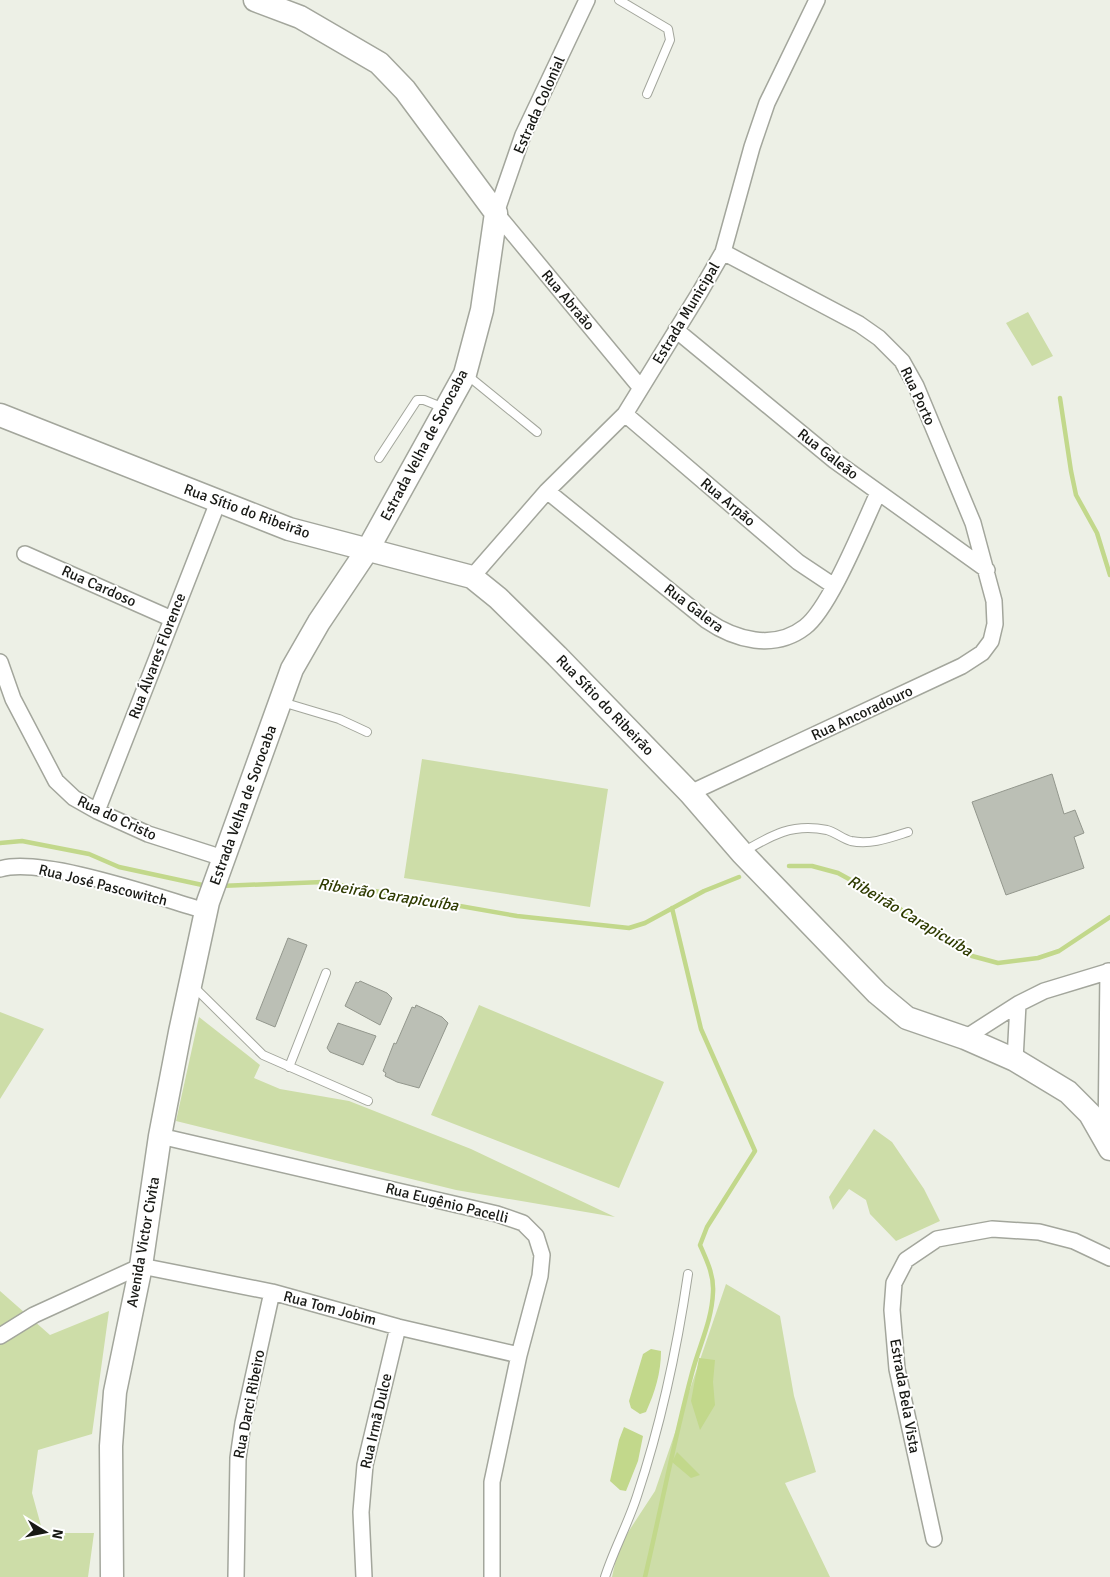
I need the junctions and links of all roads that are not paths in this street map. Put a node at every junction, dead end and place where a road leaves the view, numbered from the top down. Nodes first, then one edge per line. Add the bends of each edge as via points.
1 (255, 0) edge
2 (587, 0) edge
3 (619, 0) edge
4 (817, 0) edge
5 (647, 94) dead end
6 (496, 213) junction
7 (722, 252) junction
8 (676, 330) junction
9 (465, 374) junction
10 (640, 387) junction
11 (446, 408) junction
12 (625, 414) junction
13 (0, 415) edge
14 (536, 432) dead end
15 (379, 458) dead end
16 (547, 491) junction
17 (878, 493) junction
18 (218, 502) junction
19 (368, 549) junction
20 (25, 554) dead end
21 (986, 570) junction
22 (472, 577) junction
23 (834, 586) junction
24 (994, 601) joint
25 (172, 619) junction
26 (0, 662) edge
27 (280, 702) junction
28 (367, 732) dead end
29 (690, 793) junction
30 (97, 812) junction
31 (908, 832) dead end
32 (742, 854) junction
33 (221, 863) junction
34 (0, 870) edge
35 (207, 906) junction
36 (1109, 971) edge
37 (326, 974) dead end
38 (190, 984) junction
39 (1018, 1004) junction
40 (965, 1038) junction
41 (1016, 1060) junction
42 (289, 1067) junction
43 (368, 1101) dead end
44 (160, 1136) junction
45 (1108, 1146) edge
46 (1110, 1258) edge
47 (140, 1266) junction
48 (688, 1274) dead end
49 (272, 1292) junction
50 (398, 1327) junction
51 (0, 1336) edge
52 (519, 1355) junction
53 (934, 1539) dead end
54 (112, 1577) edge
55 (236, 1577) edge
56 (364, 1577) edge
57 (492, 1577) edge
58 (605, 1577) edge

1 - 6 main road via 300,17 379,62 405,90
2 - 6 street, Estrada Colonial via 523,135
3 - 5 lane via 668,29 670,40
4 - 7 street, Estrada Municipal via 767,103
6 - 9 main road, Estrada Velha de Sorocaba via 482,310
6 - 10 street, Rua Abraão
7 - 8 street, Estrada Municipal
7 - 21 street, Rua Porto via 859,324 902,361 916,386 974,523
8 - 10 street, Estrada Municipal
8 - 17 street, Rua Galeão
9 - 11 main road, Estrada Velha de Sorocaba
9 - 14 lane
10 - 12 street, Estrada Municipal
11 - 15 lane via 417,400
11 - 19 main road, Estrada Velha de Sorocaba
12 - 16 street, Estrada Municipal
12 - 23 street, Rua Arpão via 798,562
13 - 18 main road, Rua Sítio do Ribeirão
16 - 22 street, Estrada Municipal
16 - 23 street, Rua Galera via 724,632 748,640 770,641 792,636 815,617
17 - 21 street, Rua Galeão
17 - 23 street, Rua Galera
18 - 19 main road, Rua Sítio do Ribeirão via 289,530
18 - 25 street, Rua Álvares Florence
19 - 22 main road, Rua Sítio do Ribeirão
19 - 27 main road, Estrada Velha de Sorocaba via 319,622 292,669
20 - 25 street, Rua Cardoso
21 - 24 street, Rua Porto
22 - 29 main road, Rua Sítio do Ribeirão via 557,656
24 - 29 street, Rua Ancoradouro via 995,624 991,640 982,654
25 - 30 street, Rua Álvares Florence
26 - 30 street, Rua do Cristo via 13,699 56,781 74,798
27 - 28 lane via 339,719
27 - 33 main road, Estrada Velha de Sorocaba
29 - 32 main road, Rua Sítio do Ribeirão
30 - 33 street, Rua do Cristo
31 - 32 lane via 874,842 850,841 828,830 801,828 774,834
32 - 40 main road, Rua Sítio do Ribeirão via 876,993 907,1018
33 - 35 main road, Estrada Velha de Sorocaba
34 - 35 street, Rua José Pascowitch via 11,866 43,867
35 - 38 main road, Avenida Victor Civita
36 - 39 street via 1044,991
36 - 45 street
37 - 42 lane
38 - 42 lane via 264,1055
38 - 44 main road, Avenida Victor Civita
39 - 40 street
39 - 41 street
40 - 41 main road, Rua Sítio do Ribeirão
41 - 45 main road, Rua Sítio do Ribeirão via 1068,1092 1090,1114
42 - 43 lane
44 - 47 main road, Avenida Victor Civita
44 - 52 street, Rua Eugênio Pacelli via 498,1214 523,1223 536,1236 542,1255 540,1276
46 - 53 street, Estrada Bela Vista via 1074,1241 1039,1232 992,1228 937,1239 906,1260 894,1283 892,1310 897,1368
47 - 49 street, Rua Tom Jobim
47 - 51 street via 34,1315
47 - 54 main road, Avenida Victor Civita via 115,1392 110,1446
48 - 58 lane via 681,1321 652,1447
49 - 50 street, Rua Tom Jobim
49 - 55 street, Rua Darci Ribeiro via 238,1458
50 - 52 street, Rua Tom Jobim
50 - 56 street, Rua Irmã Dulce via 365,1465 361,1512
52 - 57 street, Rua Eugênio Pacelli via 492,1482

